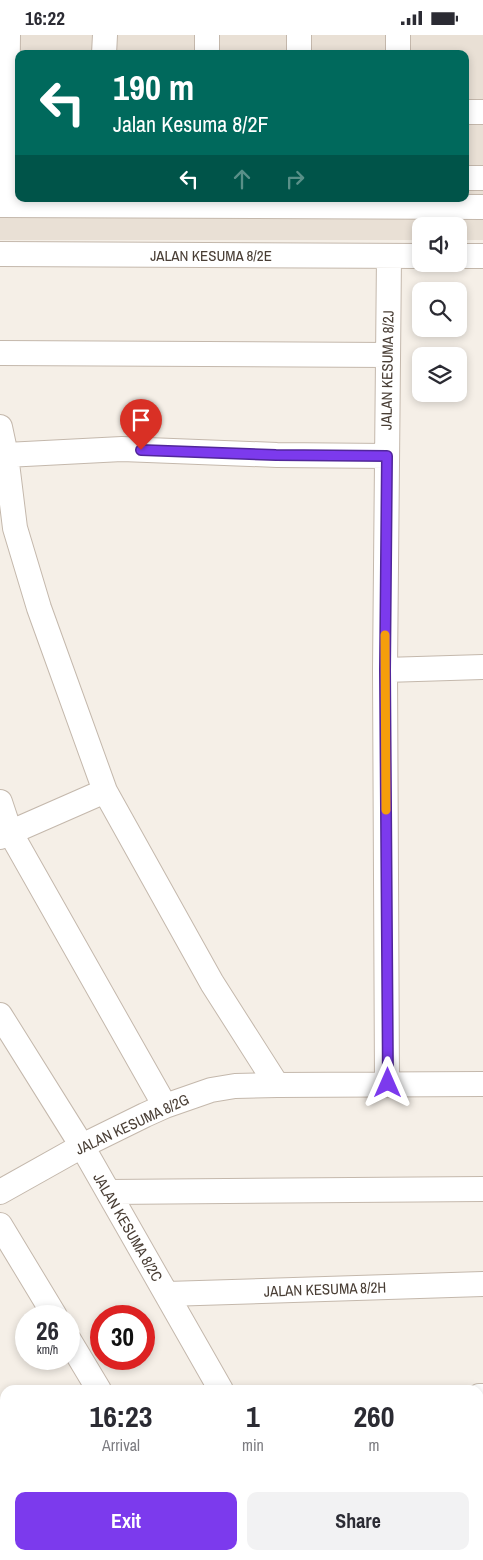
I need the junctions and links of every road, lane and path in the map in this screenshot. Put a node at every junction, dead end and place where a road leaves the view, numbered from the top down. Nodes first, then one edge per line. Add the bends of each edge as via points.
1 (8, 35) edge
2 (105, 35) edge
3 (207, 35) edge
4 (299, 35) edge
5 (398, 35) edge
6 (104, 50) edge
7 (207, 50) edge
8 (299, 50) edge
9 (398, 50) edge
10 (13, 110) edge
11 (469, 112) edge
12 (483, 113) edge
13 (8, 175) edge
14 (469, 178) edge
15 (483, 178) edge
16 (3, 205) edge
17 (483, 207) edge
18 (0, 254) edge
19 (389, 256) junction
20 (412, 256) edge
21 (467, 256) edge
22 (483, 256) edge
23 (0, 353) edge
24 (388, 355) junction
25 (0, 427) edge
26 (6, 455) junction
27 (387, 456) junction
28 (7, 530) edge
29 (483, 667) edge
30 (385, 670) junction
31 (105, 791) junction
32 (0, 802) edge
33 (5, 835) edge
34 (0, 1015) edge
35 (388, 1083) junction
36 (483, 1084) edge
37 (277, 1085) junction
38 (166, 1105) junction
39 (82, 1146) junction
40 (483, 1189) edge
41 (0, 1192) edge
42 (109, 1193) junction
43 (0, 1225) edge
44 (483, 1284) edge
45 (167, 1294) junction
46 (48, 1305) edge
47 (80, 1358) edge
48 (96, 1385) edge
49 (218, 1385) edge

1 - 10 street
2 - 6 street
3 - 7 street
4 - 8 street
5 - 9 street
10 - 13 street
11 - 12 street
13 - 16 street
14 - 15 street
16 - 17 street
18 - 19 street, JALAN KESUMA 8/2E
19 - 20 street, JALAN KESUMA 8/2E
19 - 24 street, JALAN KESUMA 8/2J
21 - 22 street
23 - 24 street
24 - 27 street, JALAN KESUMA 8/2J
25 - 26 street
26 - 27 street via 122,449
26 - 28 street
27 - 30 street, JALAN KESUMA 8/2J
28 - 31 street
29 - 30 street
30 - 35 street, JALAN KESUMA 8/2J
31 - 33 street
31 - 37 street via 212,983
32 - 33 street
33 - 38 street
34 - 39 street, JALAN KESUMA 8/2C
35 - 36 street, JALAN KESUMA 8/2G
35 - 37 street, JALAN KESUMA 8/2G
37 - 38 street, JALAN KESUMA 8/2G via 211,1090
38 - 39 street, JALAN KESUMA 8/2G
39 - 41 street, JALAN KESUMA 8/2G
39 - 42 street, JALAN KESUMA 8/2C
40 - 42 street
42 - 45 street, JALAN KESUMA 8/2C
43 - 46 street
44 - 45 street, JALAN KESUMA 8/2H
45 - 49 street, JALAN KESUMA 8/2C
47 - 48 street

